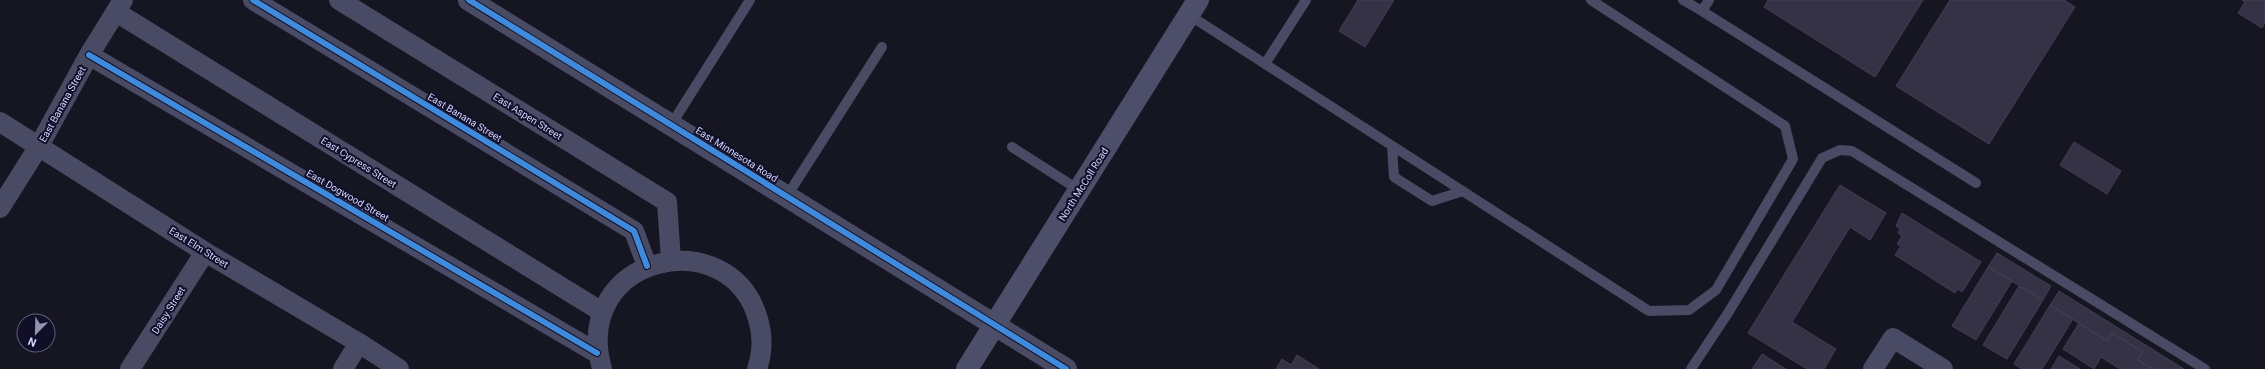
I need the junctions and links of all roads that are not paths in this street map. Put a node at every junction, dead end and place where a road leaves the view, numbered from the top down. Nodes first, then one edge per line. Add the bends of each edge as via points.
1 (253, 0) edge
2 (339, 0) edge
3 (469, 0) edge
4 (750, 0) edge
5 (1306, 0) edge
6 (1591, 0) edge
7 (1683, 0) edge
8 (1709, 0) edge
9 (119, 6) edge
10 (1194, 8) edge
11 (1702, 11) junction
12 (882, 47) dead end
13 (89, 55) junction
14 (1265, 64) junction
15 (0, 122) edge
16 (671, 125) junction
17 (39, 146) junction
18 (1392, 146) junction
19 (1012, 147) dead end
20 (1976, 183) dead end
21 (1079, 190) junction
22 (1463, 191) junction
23 (786, 196) junction
24 (0, 208) edge
25 (205, 252) junction
26 (671, 260) junction
27 (647, 266) junction
28 (602, 312) junction
29 (994, 325) junction
30 (360, 343) junction
31 (600, 361) edge
32 (130, 369) edge
33 (343, 369) edge
34 (399, 369) edge
35 (757, 369) edge
36 (967, 369) edge
37 (1066, 369) edge
38 (1691, 369) edge
39 (1873, 369) edge
40 (1943, 369) edge
41 (2205, 369) edge

1 - 27 street, East Banana Street via 634,231
2 - 26 street, East Aspen Street via 667,202
3 - 16 street, East Minnesota Road
4 - 16 lane
5 - 14 lane
6 - 22 lane via 1785,126 1793,160 1716,290 1689,310 1649,311
7 - 11 lane
8 - 11 lane
9 - 13 street, East Banana Street
9 - 28 street, East Cypress Street
10 - 14 lane
10 - 21 main road, North McColl Road
11 - 20 lane
12 - 23 lane
13 - 17 street, East Banana Street
13 - 31 street, East Dogwood Street
14 - 18 lane
15 - 17 street, East Elm Street
16 - 23 street, East Minnesota Road
17 - 24 street, East Banana Street
17 - 25 street, East Elm Street
18 - 22 lane
18 - 22 lane via 1394,177 1425,197 1432,201
19 - 21 lane
21 - 29 main road, North McColl Road
23 - 29 street, East Minnesota Road
25 - 30 street, East Elm Street
25 - 32 street, Daisy Street
26 - 27 street
26 - 35 street via 696,262 721,271 741,287 755,308 762,333 761,359
27 - 28 street via 628,277 613,293
28 - 31 street via 597,332
29 - 36 main road, North McColl Road
29 - 37 street, East Minnesota Road
30 - 33 street
30 - 34 street, East Elm Street
38 - 41 lane via 1728,314 1822,158 1840,150 1852,151
39 - 40 street via 1893,338

